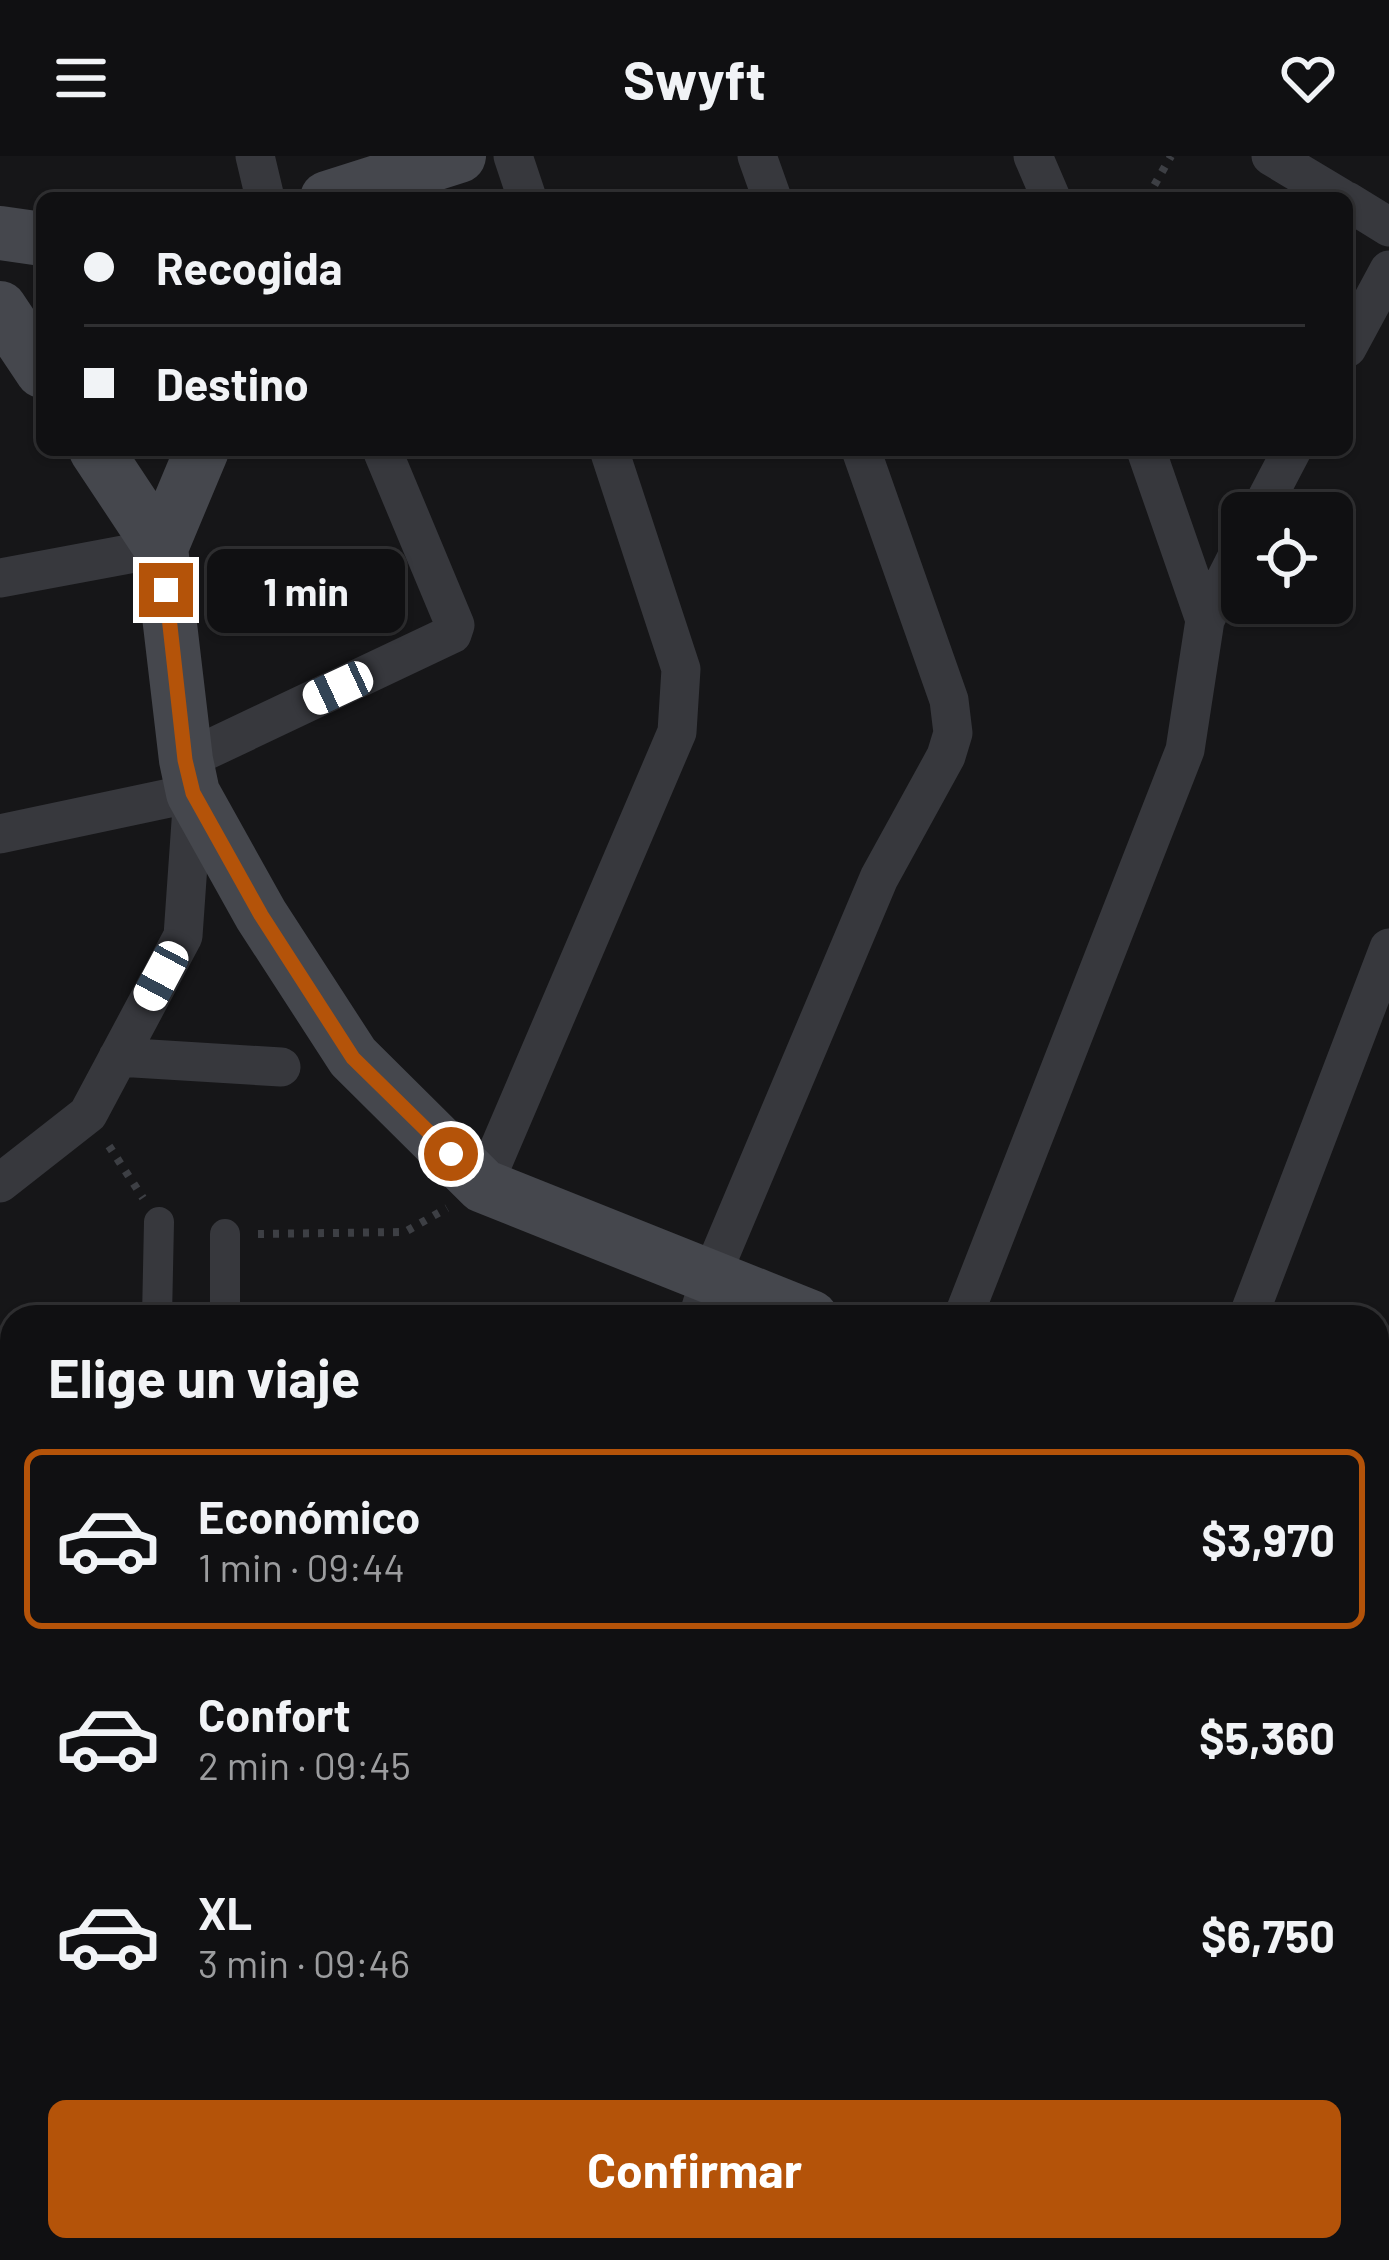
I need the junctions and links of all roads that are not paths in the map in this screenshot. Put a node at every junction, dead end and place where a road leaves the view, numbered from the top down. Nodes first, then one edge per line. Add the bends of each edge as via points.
1 (255, 156) edge
2 (459, 156) edge
3 (513, 156) edge
4 (758, 156) edge
5 (1033, 156) edge
6 (1271, 156) edge
7 (264, 192) edge
8 (349, 192) edge
9 (525, 192) edge
10 (770, 192) edge
11 (1048, 192) edge
12 (1331, 192) edge
13 (1353, 205) edge
14 (1389, 226) edge
15 (0, 233) edge
16 (36, 238) edge
17 (1389, 270) edge
18 (0, 308) edge
19 (1353, 337) edge
20 (36, 361) edge
21 (100, 456) edge
22 (199, 456) edge
23 (385, 456) edge
24 (611, 456) edge
25 (863, 456) edge
26 (1148, 456) edge
27 (1289, 456) edge
28 (1270, 492) edge
29 (161, 548) junction
30 (0, 578) edge
31 (1221, 588) edge
32 (1205, 620) junction
33 (189, 777) junction
34 (0, 834) edge
35 (1389, 948) edge
36 (118, 1058) junction
37 (280, 1066) dead end
38 (0, 1183) edge
39 (483, 1186) junction
40 (159, 1222) road end
41 (225, 1234) road end
42 (705, 1296) edge
43 (157, 1305) edge
44 (225, 1305) edge
45 (750, 1305) edge
46 (968, 1305) edge
47 (1253, 1305) edge

1 - 7 street
2 - 8 main road
3 - 9 street
4 - 10 street
5 - 11 street
6 - 12 street
13 - 14 street
15 - 16 main road
17 - 19 street
18 - 20 main road
21 - 29 main road
22 - 29 main road
23 - 33 street via 452,634
24 - 39 street via 681,669 677,732
25 - 42 street via 949,700 953,733 879,878
26 - 32 street
27 - 28 street
29 - 30 street
29 - 33 main road
31 - 32 street
32 - 46 street via 1185,750
33 - 34 street
33 - 36 street via 183,936
33 - 39 main road via 261,915 353,1058
35 - 47 street
36 - 37 street
36 - 38 street via 88,1114
39 - 42 main road
40 - 43 street
41 - 44 street
42 - 45 main road

